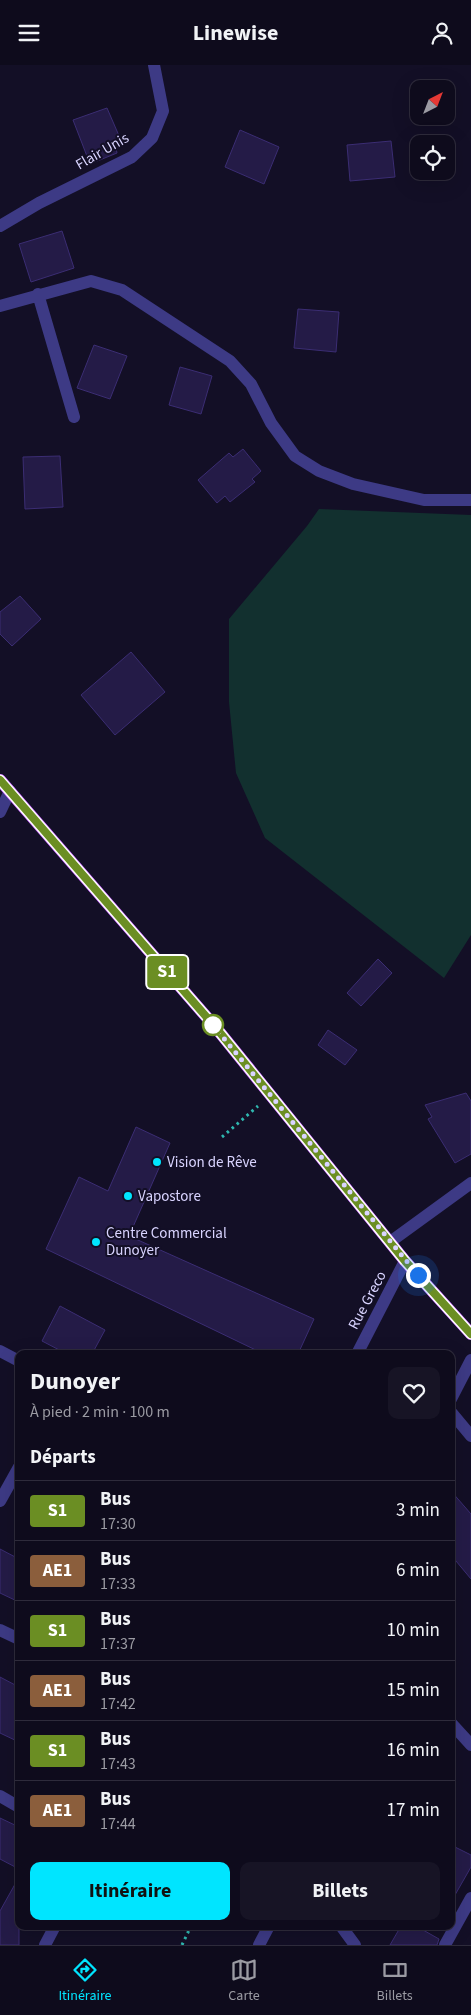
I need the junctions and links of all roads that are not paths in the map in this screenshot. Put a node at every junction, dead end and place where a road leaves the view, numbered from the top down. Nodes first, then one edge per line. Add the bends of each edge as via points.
1 (154, 65) edge
2 (0, 226) edge
3 (38, 294) junction
4 (0, 306) edge
5 (74, 417) dead end
6 (471, 500) edge
7 (0, 780) edge
8 (10, 791) junction
9 (0, 812) edge
10 (471, 1183) edge
11 (390, 1242) junction
12 (405, 1261) junction
13 (471, 1334) edge
14 (359, 1350) edge
15 (0, 1351) edge
16 (15, 1359) edge
17 (471, 1360) edge
18 (455, 1391) edge
19 (455, 1417) edge
20 (471, 1436) edge
21 (15, 1474) edge
22 (0, 1501) edge
23 (0, 1629) edge
24 (15, 1637) edge
25 (455, 1727) edge
26 (471, 1745) edge
27 (0, 1796) edge
28 (15, 1805) edge
29 (471, 1898) edge
30 (455, 1927) edge
31 (53, 1930) edge
32 (267, 1930) edge
33 (344, 1930) edge
34 (453, 1930) edge
35 (45, 1945) edge
36 (259, 1945) edge
37 (355, 1945) edge
38 (445, 1945) edge

1 - 2 street, Flair Unis via 163,111 152,138 132,157
3 - 4 street
3 - 5 street
3 - 6 street via 91,281 122,290 230,361 251,384 271,423 295,457 353,484 424,500
7 - 8 main road
8 - 9 street
8 - 11 main road via 217,1029
10 - 11 street
11 - 12 main road
12 - 13 main road
12 - 14 street, Rue Greco
15 - 16 street
17 - 18 street
19 - 20 street
21 - 22 street
23 - 24 street
25 - 26 street
27 - 28 street
29 - 30 street
31 - 35 street
32 - 36 street
33 - 37 street
34 - 38 street

